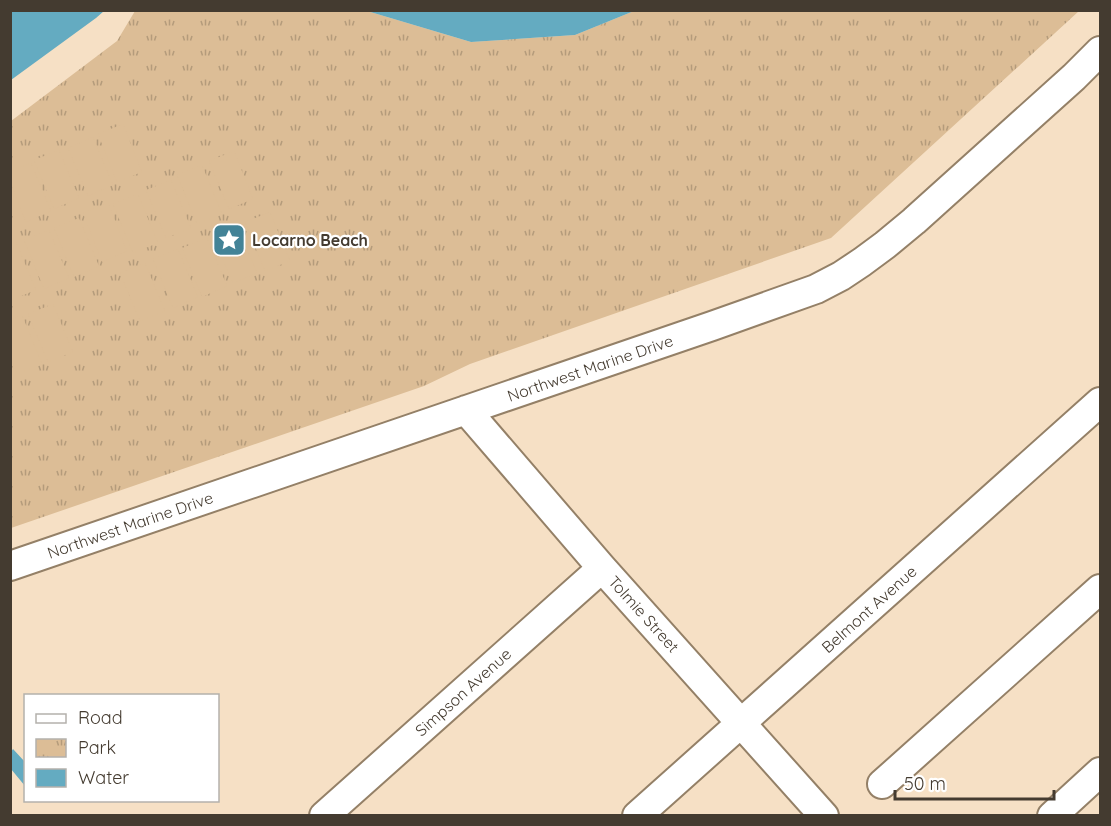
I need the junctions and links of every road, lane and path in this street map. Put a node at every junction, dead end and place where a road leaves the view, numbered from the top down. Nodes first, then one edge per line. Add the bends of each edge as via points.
1 (1097, 61) edge
2 (1101, 402) edge
3 (466, 410) junction
4 (10, 566) edge
5 (602, 568) junction
6 (1101, 589) edge
7 (741, 723) junction
8 (1101, 772) edge
9 (882, 784) dead end
10 (638, 815) edge
11 (324, 816) edge
12 (824, 816) edge
13 (1052, 816) edge

1 - 3 street, Northwest Marine Drive via 914,221 841,276 781,302
2 - 7 street, Belmont Avenue
3 - 4 street, Northwest Marine Drive
3 - 5 street, Tolmie Street
5 - 7 street, Tolmie Street
5 - 11 street, Simpson Avenue
6 - 9 street
7 - 10 street, Belmont Avenue
7 - 12 street, Tolmie Street
8 - 13 street

